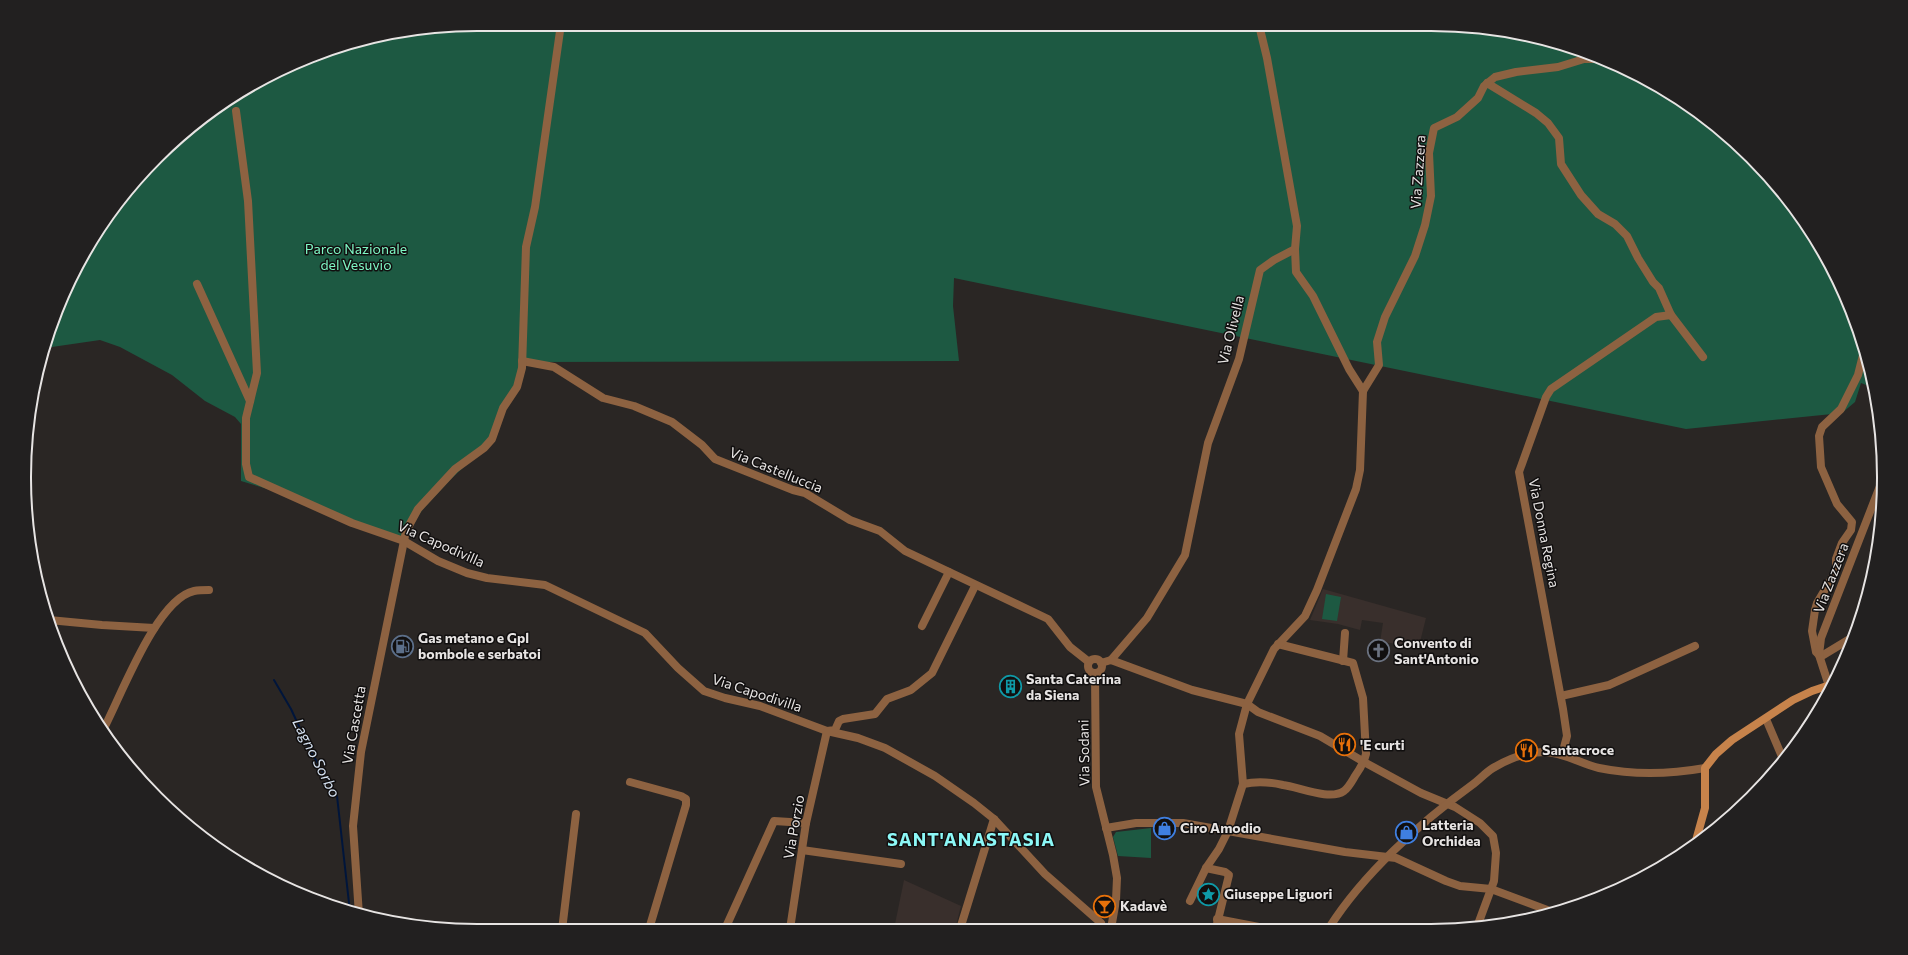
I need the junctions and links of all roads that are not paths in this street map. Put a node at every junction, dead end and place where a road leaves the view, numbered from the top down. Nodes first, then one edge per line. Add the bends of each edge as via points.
1 (560, 31) edge
2 (1260, 31) edge
3 (1585, 59) edge
4 (1487, 83) junction
5 (236, 111) dead end
6 (1295, 249) junction
7 (197, 284) dead end
8 (1671, 314) junction
9 (1703, 357) dead end
10 (522, 360) junction
11 (1862, 361) edge
12 (1363, 391) junction
13 (250, 401) junction
14 (1876, 495) edge
15 (404, 541) junction
16 (949, 572) junction
17 (975, 586) junction
18 (209, 590) dead end
19 (55, 621) edge
20 (922, 626) dead end
21 (154, 628) junction
22 (1346, 633) dead end
23 (1846, 641) edge
24 (1278, 644) junction
25 (1694, 646) dead end
26 (1819, 656) junction
27 (1111, 660) junction
28 (1343, 660) junction
29 (1089, 662) junction
30 (1101, 663) junction
31 (1095, 673) junction
32 (1829, 679) edge
33 (1825, 687) edge
34 (1561, 696) junction
35 (1247, 704) junction
36 (1766, 719) junction
37 (105, 725) edge
38 (827, 731) junction
39 (1781, 754) edge
40 (1562, 756) junction
41 (1364, 762) junction
42 (1704, 768) junction
43 (630, 782) dead end
44 (1243, 784) junction
45 (1446, 804) junction
46 (576, 814) dead end
47 (994, 819) junction
48 (806, 823) junction
49 (1106, 828) junction
50 (1228, 831) junction
51 (1697, 835) edge
52 (802, 850) junction
53 (1387, 857) junction
54 (901, 864) dead end
55 (1206, 868) junction
56 (1491, 889) junction
57 (1190, 901) dead end
58 (359, 908) edge
59 (1545, 909) edge
60 (1218, 919) junction
61 (1479, 921) edge
62 (563, 924) edge
63 (652, 924) edge
64 (727, 924) edge
65 (791, 924) edge
66 (962, 924) edge
67 (1100, 924) edge
68 (1112, 924) edge
69 (1217, 924) edge
70 (1244, 924) edge
71 (1332, 924) edge

1 - 10 street, Via Cascetta via 536,200 526,247
2 - 6 street via 1297,226
3 - 4 street via 1558,67 1495,77
4 - 8 street via 1548,123 1559,138 1561,164 1581,195 1598,214 1628,236 1643,268 1659,288
4 - 12 street, Via Zazzera via 1478,98 1457,117 1434,128 1429,154 1431,196 1425,225 1415,256 1384,318 1377,342 1379,365
5 - 13 street via 248,201 248,232 256,317 258,373
6 - 12 street via 1296,272 1313,296 1349,369
6 - 27 street, Via Olivella via 1260,270 1239,359 1208,443 1185,555 1147,618
7 - 13 street
8 - 9 street
8 - 34 street, Via Donna Regina via 1656,317 1551,389 1519,472
10 - 15 street, Via Cascetta via 517,387 503,408 492,439 455,469 418,509 406,531
10 - 16 street, Via Castelluccia via 554,367 603,398 627,404 672,422 702,445 715,459 778,485 805,493 850,520 880,531 905,551
11 - 26 street via 1858,375 1842,409 1822,428 1819,436 1821,467 1837,504 1852,522 1851,530 1842,543 1836,559 1836,571 1815,610 1812,631
12 - 24 street via 1360,470 1356,489 1305,616
13 - 15 street, Via Capodivilla via 246,418 246,464 249,477 352,523
14 - 26 street, Via Zazzera via 1821,638
15 - 38 street, Via Capodivilla via 438,561 467,573 545,585 560,591 608,617 645,633 704,691 760,706
15 - 58 street, Via Cascetta via 361,752 353,826
16 - 17 street, Via Castelluccia
16 - 20 street
17 - 29 street, Via Castelluccia via 1048,619 1070,647
17 - 38 street via 932,673 912,690 887,699 875,714 843,719 839,721 835,730
18 - 21 street via 192,591 172,605
19 - 21 street
21 - 37 street
22 - 28 street
23 - 26 street
24 - 28 street
24 - 35 street
25 - 34 street via 1608,685
26 - 32 street, Via Zazzera
27 - 30 street
27 - 35 street via 1192,690
28 - 41 street via 1353,663 1363,698 1366,743
29 - 30 street via 1094,659
29 - 31 street via 1089,671
30 - 31 street via 1101,670
31 - 49 street, Via Sodani via 1096,787
33 - 36 street via 1793,700
34 - 40 street, Via Donna Regina via 1567,736
35 - 41 street via 1258,712 1331,742
35 - 44 street via 1240,728
36 - 39 street
36 - 42 street via 1732,740
38 - 47 street, Via Capodivilla via 858,738 906,759 935,776
38 - 48 street, Via Porzio
40 - 42 street via 1585,765 1618,770 1680,772
40 - 45 street via 1532,752 1514,759 1493,768
41 - 44 street via 1343,792 1327,795 1282,784 1255,781
41 - 45 street
42 - 51 street via 1705,808
43 - 63 street via 686,799
44 - 50 street
45 - 53 street
45 - 56 street via 1480,823 1493,836 1496,854
46 - 62 street
47 - 66 street
47 - 67 street, Via Capodivilla via 1045,874
48 - 52 street, Via Porzio
48 - 64 street via 774,821
49 - 50 street via 1136,823 1183,823
49 - 68 street, Via Sodani via 1118,886
50 - 53 street
50 - 55 street
52 - 54 street
52 - 65 street, Via Porzio
53 - 56 street via 1396,858 1460,886
53 - 71 street via 1350,898
55 - 57 street
55 - 60 street via 1229,875
56 - 59 street
56 - 61 street
60 - 69 street
60 - 70 street

